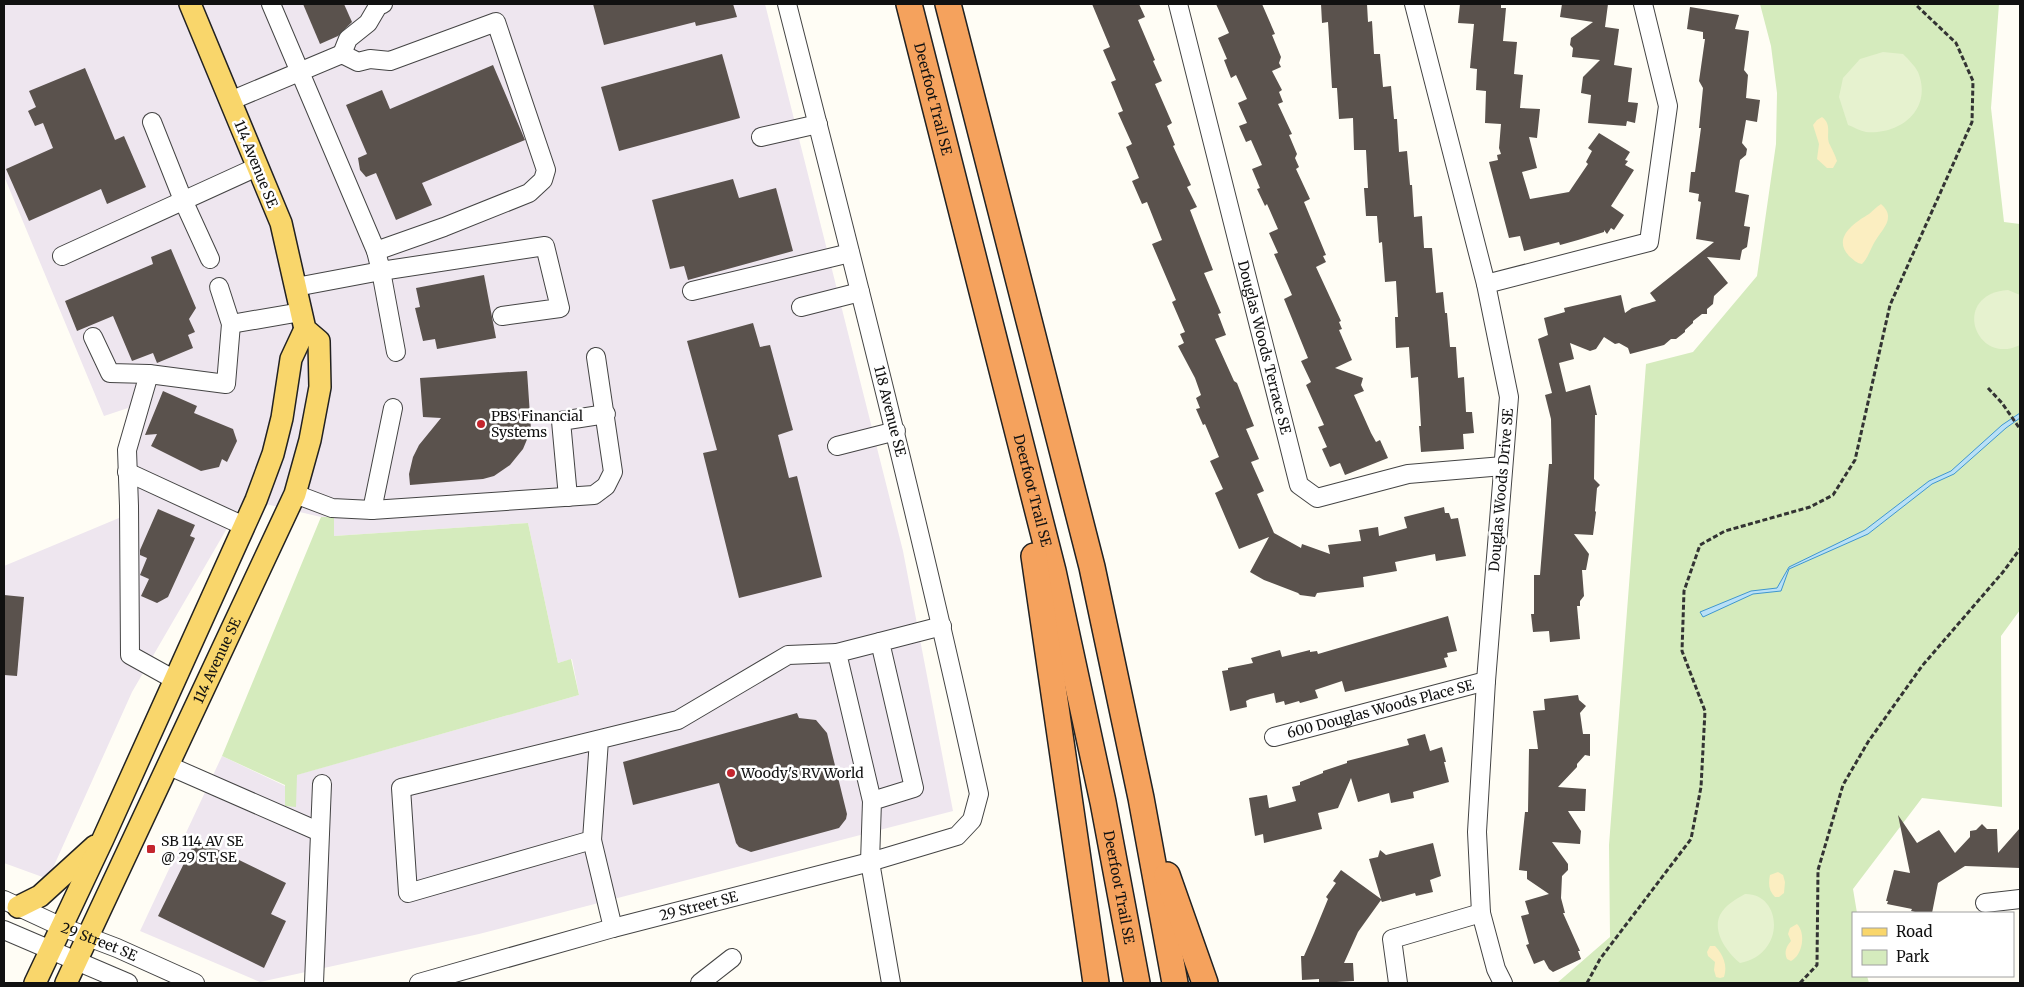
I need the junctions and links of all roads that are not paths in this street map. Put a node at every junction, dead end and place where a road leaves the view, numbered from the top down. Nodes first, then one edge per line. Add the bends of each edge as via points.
1 (190, 4) edge
2 (271, 4) edge
3 (383, 4) edge
4 (787, 4) edge
5 (909, 4) edge
6 (948, 4) edge
7 (1178, 4) edge
8 (1414, 4) edge
9 (1643, 4) edge
10 (342, 54) junction
11 (299, 72) junction
12 (230, 101) junction
13 (152, 122) dead end
14 (818, 124) junction
15 (761, 137) dead end
16 (257, 167) junction
17 (184, 200) junction
18 (376, 251) junction
19 (850, 253) junction
20 (62, 256) dead end
21 (210, 259) dead end
22 (381, 271) junction
23 (1486, 284) junction
24 (220, 287) dead end
25 (296, 287) junction
26 (692, 291) dead end
27 (860, 292) junction
28 (801, 307) dead end
29 (502, 316) dead end
30 (303, 321) junction
31 (231, 324) junction
32 (93, 338) dead end
33 (396, 352) dead end
34 (596, 357) dead end
35 (149, 374) junction
36 (1009, 395) junction
37 (393, 408) dead end
38 (606, 414) junction
39 (896, 431) junction
40 (837, 446) dead end
41 (1503, 466) junction
42 (128, 472) junction
43 (295, 494) junction
44 (568, 497) junction
45 (372, 510) junction
46 (244, 526) junction
47 (942, 626) junction
48 (880, 642) junction
49 (837, 653) junction
50 (175, 680) junction
51 (1486, 681) junction
52 (1274, 736) dead end
53 (598, 740) junction
54 (167, 765) junction
55 (322, 784) dead end
56 (1141, 798) junction
57 (872, 800) junction
58 (972, 820) joint
59 (320, 832) junction
60 (103, 839) junction
61 (592, 840) junction
62 (870, 862) junction
63 (2020, 899) edge
64 (11, 903) edge
65 (1985, 903) dead end
66 (1481, 913) junction
67 (62, 927) junction
68 (613, 928) junction
69 (4, 930) edge
70 (87, 936) junction
71 (51, 950) junction
72 (732, 958) dead end
73 (76, 961) junction
74 (35, 983) edge
75 (66, 983) edge
76 (128, 983) edge
77 (195, 983) edge
78 (314, 983) edge
79 (419, 983) edge
80 (700, 983) edge
81 (891, 983) edge
82 (1096, 983) edge
83 (1136, 983) edge
84 (1174, 983) edge
85 (1205, 983) edge
86 (1398, 983) edge
87 (1503, 983) edge

1 - 12 main road, 114 Avenue SE
2 - 11 street
3 - 10 street via 378,6 368,23 348,39
4 - 14 street, 118 Avenue SE
5 - 36 highway, Deerfoot Trail SE
6 - 56 highway via 1092,566
7 - 41 street, Douglas Woods Terrace SE via 1298,485 1317,498 1408,474
8 - 23 street, Douglas Woods Drive SE
9 - 23 street via 1668,106 1649,242
10 - 11 street
10 - 18 street via 358,62 370,59 390,62 496,22 546,170 543,180 529,193
11 - 12 street
11 - 18 street
12 - 16 main road, 114 Avenue SE
13 - 17 street
14 - 15 street
14 - 19 street, 118 Avenue SE
16 - 17 street
16 - 25 main road, 114 Avenue SE via 280,223
17 - 20 street
17 - 21 street
18 - 22 street
19 - 26 street
19 - 27 street, 118 Avenue SE
22 - 25 street
22 - 29 street via 544,246 560,308
22 - 33 street
23 - 41 street, Douglas Woods Drive SE via 1509,397
24 - 31 street
25 - 30 main road, 114 Avenue SE
27 - 28 street
27 - 39 street, 118 Avenue SE
30 - 31 street
30 - 43 main road, 114 Avenue SE via 319,341 320,387
30 - 46 main road via 291,359 273,454
31 - 35 street via 226,384
32 - 35 street via 110,373
34 - 38 street
35 - 42 street via 127,450
36 - 82 highway
36 - 83 highway, Deerfoot Trail SE via 1053,571 1103,802
37 - 45 street
38 - 44 street via 613,472 606,486 594,495
38 - 44 street via 561,421
39 - 40 street
39 - 47 street, 118 Avenue SE
41 - 51 street, Douglas Woods Drive SE
42 - 46 street
42 - 50 street via 130,655
43 - 45 street via 332,508
43 - 54 main road, 114 Avenue SE
44 - 45 street
46 - 50 main road
47 - 48 street
47 - 58 street, 118 Avenue SE via 979,794
48 - 49 street
48 - 57 street via 914,788
49 - 53 street via 788,655 678,720
49 - 57 street
50 - 60 main road
51 - 52 street, 600 Douglas Woods Place SE
51 - 66 street, Douglas Woods Drive SE via 1477,832
53 - 61 street
53 - 61 street via 401,788 408,893
54 - 59 street
54 - 70 main road, 114 Avenue SE
55 - 59 street
56 - 84 highway
56 - 85 highway
57 - 62 street
58 - 62 street, 29 Street SE via 957,836
59 - 78 street
60 - 64 main road via 40,896
60 - 67 main road
61 - 68 street
62 - 68 street, 29 Street SE
62 - 81 street
63 - 65 street
64 - 67 street, 29 Street SE
66 - 86 street via 1392,939
66 - 87 street, Douglas Woods Drive SE
67 - 70 street, 29 Street SE
67 - 71 main road
68 - 79 street, 29 Street SE
69 - 71 street, 29 Street SE
70 - 73 main road, 114 Avenue SE
70 - 77 street, 29 Street SE
71 - 73 street, 29 Street SE
71 - 74 main road
72 - 80 street
73 - 75 main road, 114 Avenue SE
73 - 76 street, 29 Street SE

